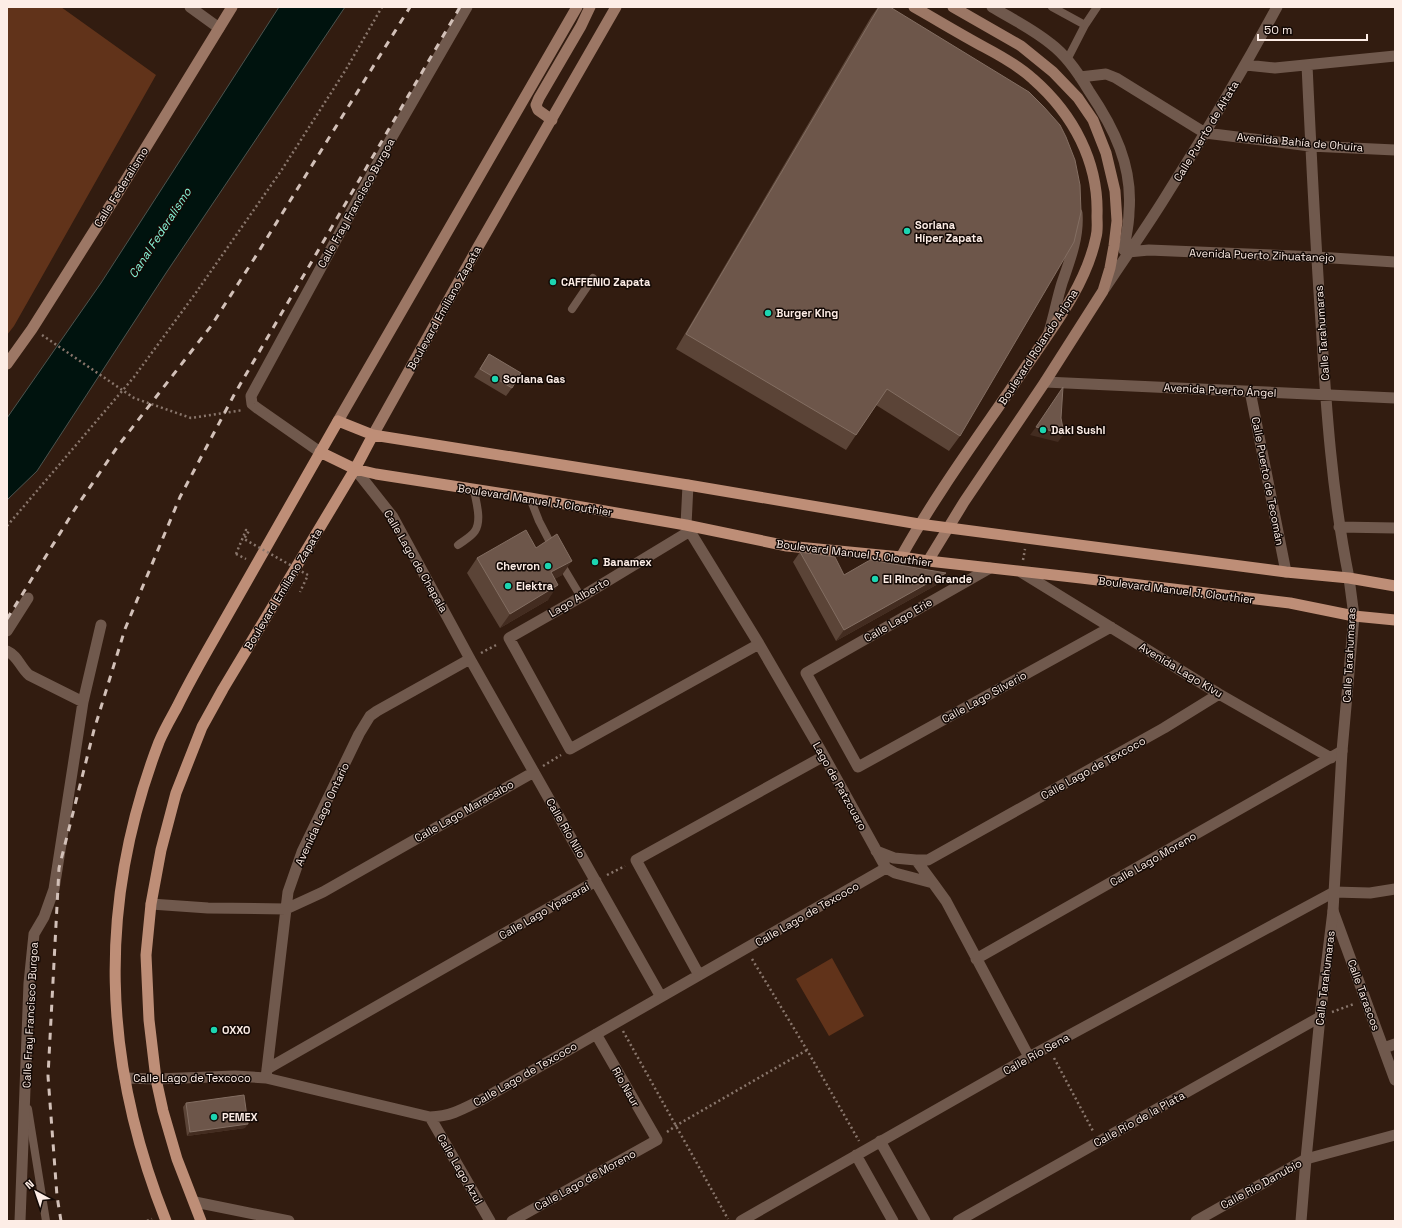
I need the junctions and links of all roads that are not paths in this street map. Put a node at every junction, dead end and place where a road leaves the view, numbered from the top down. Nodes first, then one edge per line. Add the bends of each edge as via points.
1 (190, 7) edge
2 (232, 7) edge
3 (467, 7) edge
4 (577, 7) edge
5 (590, 7) edge
6 (616, 7) edge
7 (914, 7) edge
8 (953, 7) edge
9 (992, 7) edge
10 (1052, 7) edge
11 (1097, 7) edge
12 (1277, 7) edge
13 (1085, 25) junction
14 (219, 28) junction
15 (1395, 56) edge
16 (1067, 60) junction
17 (1246, 65) junction
18 (1307, 65) junction
19 (1080, 77) junction
20 (552, 120) junction
21 (1205, 133) junction
22 (1310, 146) junction
23 (1395, 150) edge
24 (1076, 200) edge
25 (1128, 252) junction
26 (1317, 257) junction
27 (1395, 262) edge
28 (593, 278) dead end
29 (1103, 291) junction
30 (572, 309) dead end
31 (1049, 333) junction
32 (7, 364) edge
33 (1045, 382) junction
34 (1250, 391) junction
35 (1326, 395) junction
36 (1395, 398) edge
37 (338, 421) junction
38 (373, 435) junction
39 (320, 452) junction
40 (355, 469) junction
41 (688, 485) junction
42 (474, 490) junction
43 (530, 498) junction
44 (919, 524) junction
45 (1339, 527) junction
46 (688, 528) junction
47 (948, 528) junction
48 (1395, 528) edge
49 (458, 545) dead end
50 (901, 557) junction
51 (928, 561) junction
52 (990, 568) junction
53 (1021, 572) junction
54 (1286, 572) junction
55 (1349, 578) junction
56 (1395, 586) edge
57 (581, 597) junction
58 (28, 598) dead end
59 (1354, 616) junction
60 (1395, 620) edge
61 (100, 625) dead end
62 (1110, 627) junction
63 (7, 631) edge
64 (759, 644) junction
65 (7, 652) edge
66 (470, 658) junction
67 (1219, 694) junction
68 (83, 702) junction
69 (1342, 751) junction
70 (824, 756) junction
71 (1331, 758) junction
72 (858, 767) joint
73 (534, 772) junction
74 (876, 851) junction
75 (916, 860) junction
76 (886, 868) junction
77 (596, 881) junction
78 (933, 884) junction
79 (1395, 889) edge
80 (1334, 892) junction
81 (150, 904) junction
82 (286, 909) junction
83 (1333, 911) junction
84 (976, 959) junction
85 (699, 975) junction
86 (661, 996) junction
87 (1320, 1017) junction
88 (596, 1034) junction
89 (1395, 1044) edge
90 (1384, 1048) junction
91 (1029, 1057) junction
92 (267, 1074) junction
93 (125, 1078) junction
94 (156, 1079) junction
95 (1395, 1080) edge
96 (26, 1097) junction
97 (430, 1117) junction
98 (1395, 1135) edge
99 (657, 1140) joint
100 (880, 1141) junction
101 (860, 1153) junction
102 (1306, 1159) junction
103 (195, 1202) junction
104 (20, 1221) edge
105 (46, 1221) edge
106 (166, 1221) edge
107 (201, 1221) edge
108 (289, 1221) edge
109 (490, 1221) edge
110 (512, 1221) edge
111 (741, 1221) edge
112 (893, 1221) edge
113 (925, 1221) edge
114 (958, 1221) edge
115 (1196, 1221) edge
116 (1301, 1221) edge

1 - 14 street
2 - 14 main road, Calle Federalismo
3 - 39 street, Calle Fray Francisco Burgoa via 392,137 251,396 254,405
4 - 37 main road
5 - 20 main road via 536,105 538,110
6 - 20 main road, Boulevard Emiliano Zapata
7 - 31 main road, Boulevard Rolando Arjona via 1032,77 1065,113 1077,131 1088,157 1094,174 1098,201 1097,236 1077,288
8 - 29 main road via 1021,46 1053,72 1078,98 1093,120 1106,153 1116,191 1117,221 1114,246
9 - 16 street via 1052,44
10 - 13 lane
11 - 13 lane
12 - 17 street, Calle Puerto de Altata
13 - 16 lane
14 - 32 main road, Calle Federalismo via 104,215
15 - 18 street
16 - 19 street
17 - 18 street via 1275,68
17 - 21 street, Calle Puerto de Altata
18 - 22 street, Calle Tarahumaras
19 - 21 street via 1106,74 1116,78
19 - 25 street via 1111,127 1124,157 1130,194 1124,248
20 - 38 main road, Boulevard Emiliano Zapata
21 - 22 street, Avenida Bahía de Ohuira
21 - 25 street, Calle Puerto de Altata
22 - 23 street, Avenida Bahía de Ohuira
22 - 26 street, Calle Tarahumaras
24 - 31 street via 1075,241
25 - 26 street, Avenida Puerto Zihuatanejo via 1148,250
25 - 29 street, Calle Puerto de Altata
26 - 27 street, Avenida Puerto Zihuatanejo
26 - 35 street, Calle Tarahumaras
28 - 30 lane
29 - 33 main road
31 - 44 main road, Boulevard Rolando Arjona
33 - 34 street, Avenida Puerto Ángel
33 - 47 main road
34 - 35 street, Avenida Puerto Ángel
34 - 54 street, Calle Puerto de Tecomán
35 - 36 street, Avenida Puerto Ángel
35 - 45 street, Calle Tarahumaras
37 - 38 main road
37 - 39 main road
38 - 40 main road, Boulevard Emiliano Zapata
38 - 41 main road
39 - 40 main road, Boulevard Manuel J. Clouthier
39 - 93 main road via 190,681 160,739 140,796 124,866 115,948 118,1032
40 - 42 main road, Boulevard Manuel J. Clouthier
40 - 66 street, Calle Lago de Chapala via 393,517
40 - 81 main road, Boulevard Emiliano Zapata via 202,727 176,793
41 - 44 main road
41 - 46 street
42 - 43 main road, Boulevard Manuel J. Clouthier
42 - 49 lane via 479,518 477,526 475,532
43 - 46 main road, Boulevard Manuel J. Clouthier
43 - 57 lane via 548,539
44 - 47 main road
44 - 50 main road, Boulevard Rolando Arjona
45 - 48 street
45 - 55 street, Calle Tarahumaras
46 - 50 main road, Boulevard Manuel J. Clouthier via 787,546
46 - 57 street, Lago Alberto
46 - 64 street, Lago de Patzcuaro
47 - 51 main road
47 - 54 main road
50 - 51 main road, Boulevard Manuel J. Clouthier
51 - 52 main road, Boulevard Manuel J. Clouthier
52 - 53 main road, Boulevard Manuel J. Clouthier
52 - 72 street, Calle Lago Erie via 806,673
53 - 59 main road, Boulevard Manuel J. Clouthier via 1290,604
53 - 62 street, Avenida Lago Kivu
54 - 55 main road
55 - 56 main road
55 - 59 street, Calle Tarahumaras
57 - 64 street, Lago Alberto via 509,638 570,750
58 - 63 street
59 - 60 main road, Boulevard Manuel J. Clouthier
59 - 69 street, Calle Tarahumaras
61 - 68 street, Calle Fray Francisco Burgoa
62 - 67 street, Avenida Lago Kivu
62 - 72 street, Calle Lago Silverio
64 - 70 street, Lago de Patzcuaro
65 - 68 street via 16,658 22,670 29,675
66 - 73 street, Calle Río Nilo
66 - 82 street, Avenida Lago Ontario via 370,716 302,852 288,892
67 - 71 street, Avenida Lago Kivu
67 - 75 street, Calle Lago de Texcoco via 1164,728 935,857
68 - 96 street, Calle Fray Francisco Burgoa via 54,889 44,917 34,934 29,983
69 - 71 street
69 - 80 street, Calle Tarahumaras
70 - 74 street, Lago de Patzcuaro
70 - 85 street via 636,860
71 - 84 street, Calle Lago Moreno
73 - 77 street, Calle Río Nilo
73 - 82 street, Calle Lago Maracaibo via 323,892
74 - 75 street, Calle Lago de Texcoco via 894,858
74 - 76 street, Lago de Patzcuaro
75 - 78 street
76 - 78 street
76 - 85 street, Calle Lago de Texcoco
77 - 86 street, Calle Río Nilo
77 - 92 street, Calle Lago Ypacaraí
78 - 84 street via 946,901
79 - 80 street via 1370,893
80 - 83 street, Calle Tarahumaras
80 - 91 street, Calle Río Sena
81 - 82 street, Calle Lago Maracaibo
81 - 94 main road, Boulevard Emiliano Zapata via 146,955 149,1020
82 - 92 street, Avenida Lago Ontario
83 - 87 street, Calle Tarahumaras
83 - 90 street, Calle Tarascos
84 - 91 street
85 - 86 street, Calle Lago de Texcoco
86 - 88 street, Calle Lago de Texcoco
87 - 102 street, Calle Tarahumaras
87 - 114 street, Calle Río de la Plata
88 - 97 street, Calle Lago de Texcoco via 461,1110 445,1116
88 - 99 street, Río Naur
89 - 90 street
90 - 95 street, Calle Tarascos
91 - 100 street, Calle Río Sena
92 - 94 street, Calle Lago de Texcoco
92 - 97 street, Calle Lago de Texcoco
93 - 94 street, Calle Lago de Texcoco
93 - 106 main road via 130,1110 143,1158
94 - 103 main road, Boulevard Emiliano Zapata via 177,1159
96 - 104 street, Calle Fray Francisco Burgoa
96 - 105 lane
97 - 109 street, Calle Lago Azul
98 - 102 street, Calle Río Danubio
99 - 110 street, Calle Lago de Moreno
100 - 101 street, Calle Río Sena
100 - 113 street
101 - 111 street, Calle Río Sena
101 - 112 street
102 - 115 street, Calle Río Danubio
102 - 116 street, Calle Tarahumaras
103 - 107 main road, Boulevard Emiliano Zapata
103 - 108 street

